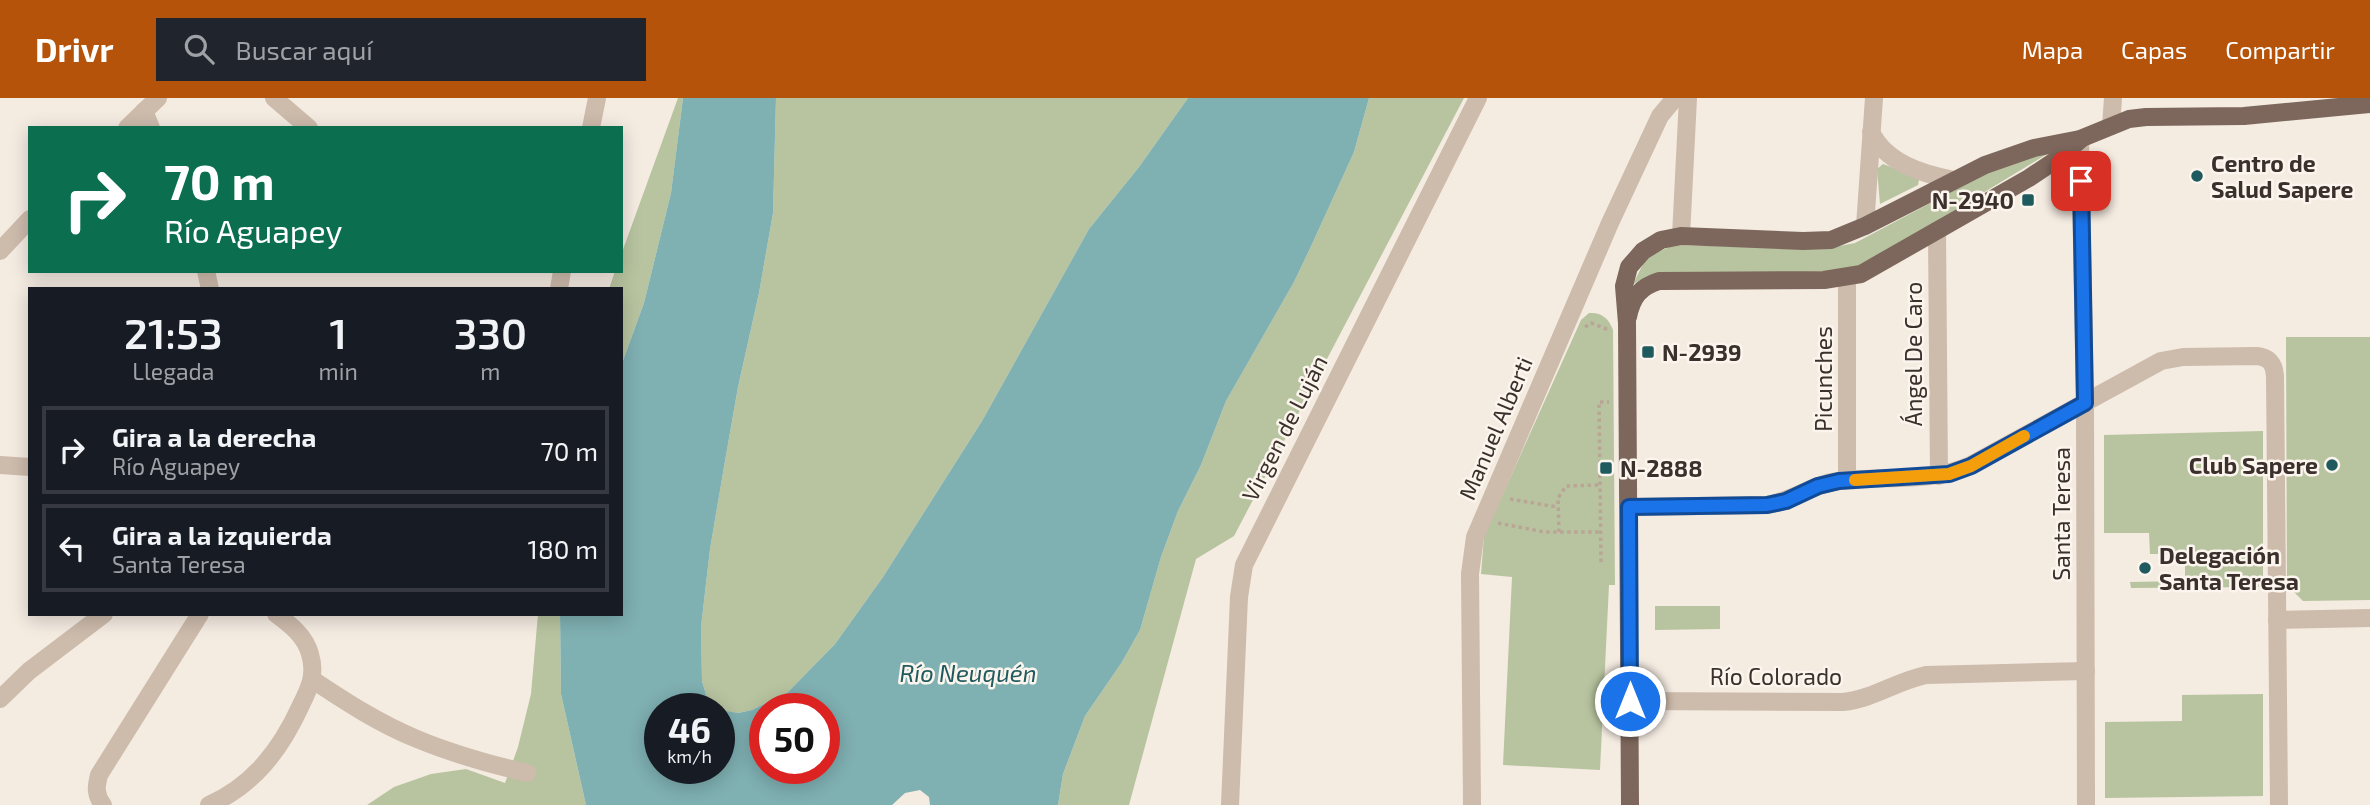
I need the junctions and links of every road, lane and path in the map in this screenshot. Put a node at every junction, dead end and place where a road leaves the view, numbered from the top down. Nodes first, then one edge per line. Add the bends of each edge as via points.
1 (158, 98) edge
2 (274, 98) edge
3 (597, 98) edge
4 (1478, 98) edge
5 (1675, 98) edge
6 (1688, 98) edge
7 (1874, 98) edge
8 (2113, 98) edge
9 (2370, 104) edge
10 (147, 120) edge
11 (307, 126) edge
12 (591, 126) edge
13 (2111, 126) junction
14 (1871, 132) junction
15 (2080, 139) junction
16 (1954, 180) junction
17 (28, 221) edge
18 (1865, 226) junction
19 (1937, 232) junction
20 (1681, 236) junction
21 (0, 251) edge
22 (1847, 278) junction
23 (1591, 323) dead end
24 (1627, 323) junction
25 (1609, 329) dead end
26 (1609, 402) dead end
27 (2085, 403) junction
28 (0, 465) edge
29 (28, 467) edge
30 (1939, 476) junction
31 (1847, 480) junction
32 (1600, 485) junction
33 (1508, 498) dead end
34 (1558, 507) junction
35 (1629, 507) junction
36 (1497, 523) dead end
37 (1559, 532) junction
38 (1600, 532) junction
39 (1601, 562) dead end
40 (101, 616) edge
41 (199, 616) edge
42 (279, 616) edge
43 (2370, 618) edge
44 (2277, 620) junction
45 (2086, 671) junction
46 (313, 680) junction
47 (0, 699) edge
48 (1630, 701) junction
49 (527, 773) dead end
50 (103, 805) edge
51 (209, 805) edge
52 (1230, 805) edge
53 (1472, 805) edge
54 (1630, 805) edge
55 (2086, 805) edge
56 (2278, 805) edge

1 - 10 street
2 - 11 street
3 - 12 street
4 - 52 street, Virgen de Luján via 1244,565
5 - 53 street, Manuel Alberti via 1660,116 1609,223 1475,537 1470,574
6 - 20 street
7 - 14 street
8 - 13 street
9 - 13 main road via 2244,116 2137,117
13 - 15 main road
14 - 16 street via 1891,158
14 - 18 street
15 - 16 main road via 2034,148
15 - 19 main road via 2045,168
15 - 27 street, Santa Teresa
16 - 18 main road
17 - 21 street
18 - 20 main road via 1817,241
19 - 22 main road via 1873,269
19 - 30 street, Ángel De Caro
20 - 24 main road via 1651,245 1629,267 1624,286
22 - 24 main road via 1659,281 1634,297
22 - 31 street, Picunches
23 - 25 path
24 - 35 main road
26 - 32 path via 1599,402
27 - 30 street via 1971,466
27 - 44 street via 2168,359 2256,356 2270,360 2275,376
27 - 45 street, Santa Teresa
28 - 29 street
30 - 31 street
31 - 35 street via 1828,482 1767,505
32 - 34 path via 1566,486
32 - 38 path
33 - 34 path
34 - 37 path
35 - 48 main road
36 - 37 path
37 - 38 path
38 - 39 path
40 - 47 street
41 - 50 street via 99,775 96,788
42 - 46 street via 302,637 310,652
43 - 44 street
44 - 56 street
45 - 48 street, Río Colorado via 1927,675 1864,699 1843,702
45 - 55 street, Santa Teresa
46 - 49 street via 362,712 415,738 470,759
46 - 51 street via 274,755 246,783
48 - 54 main road

